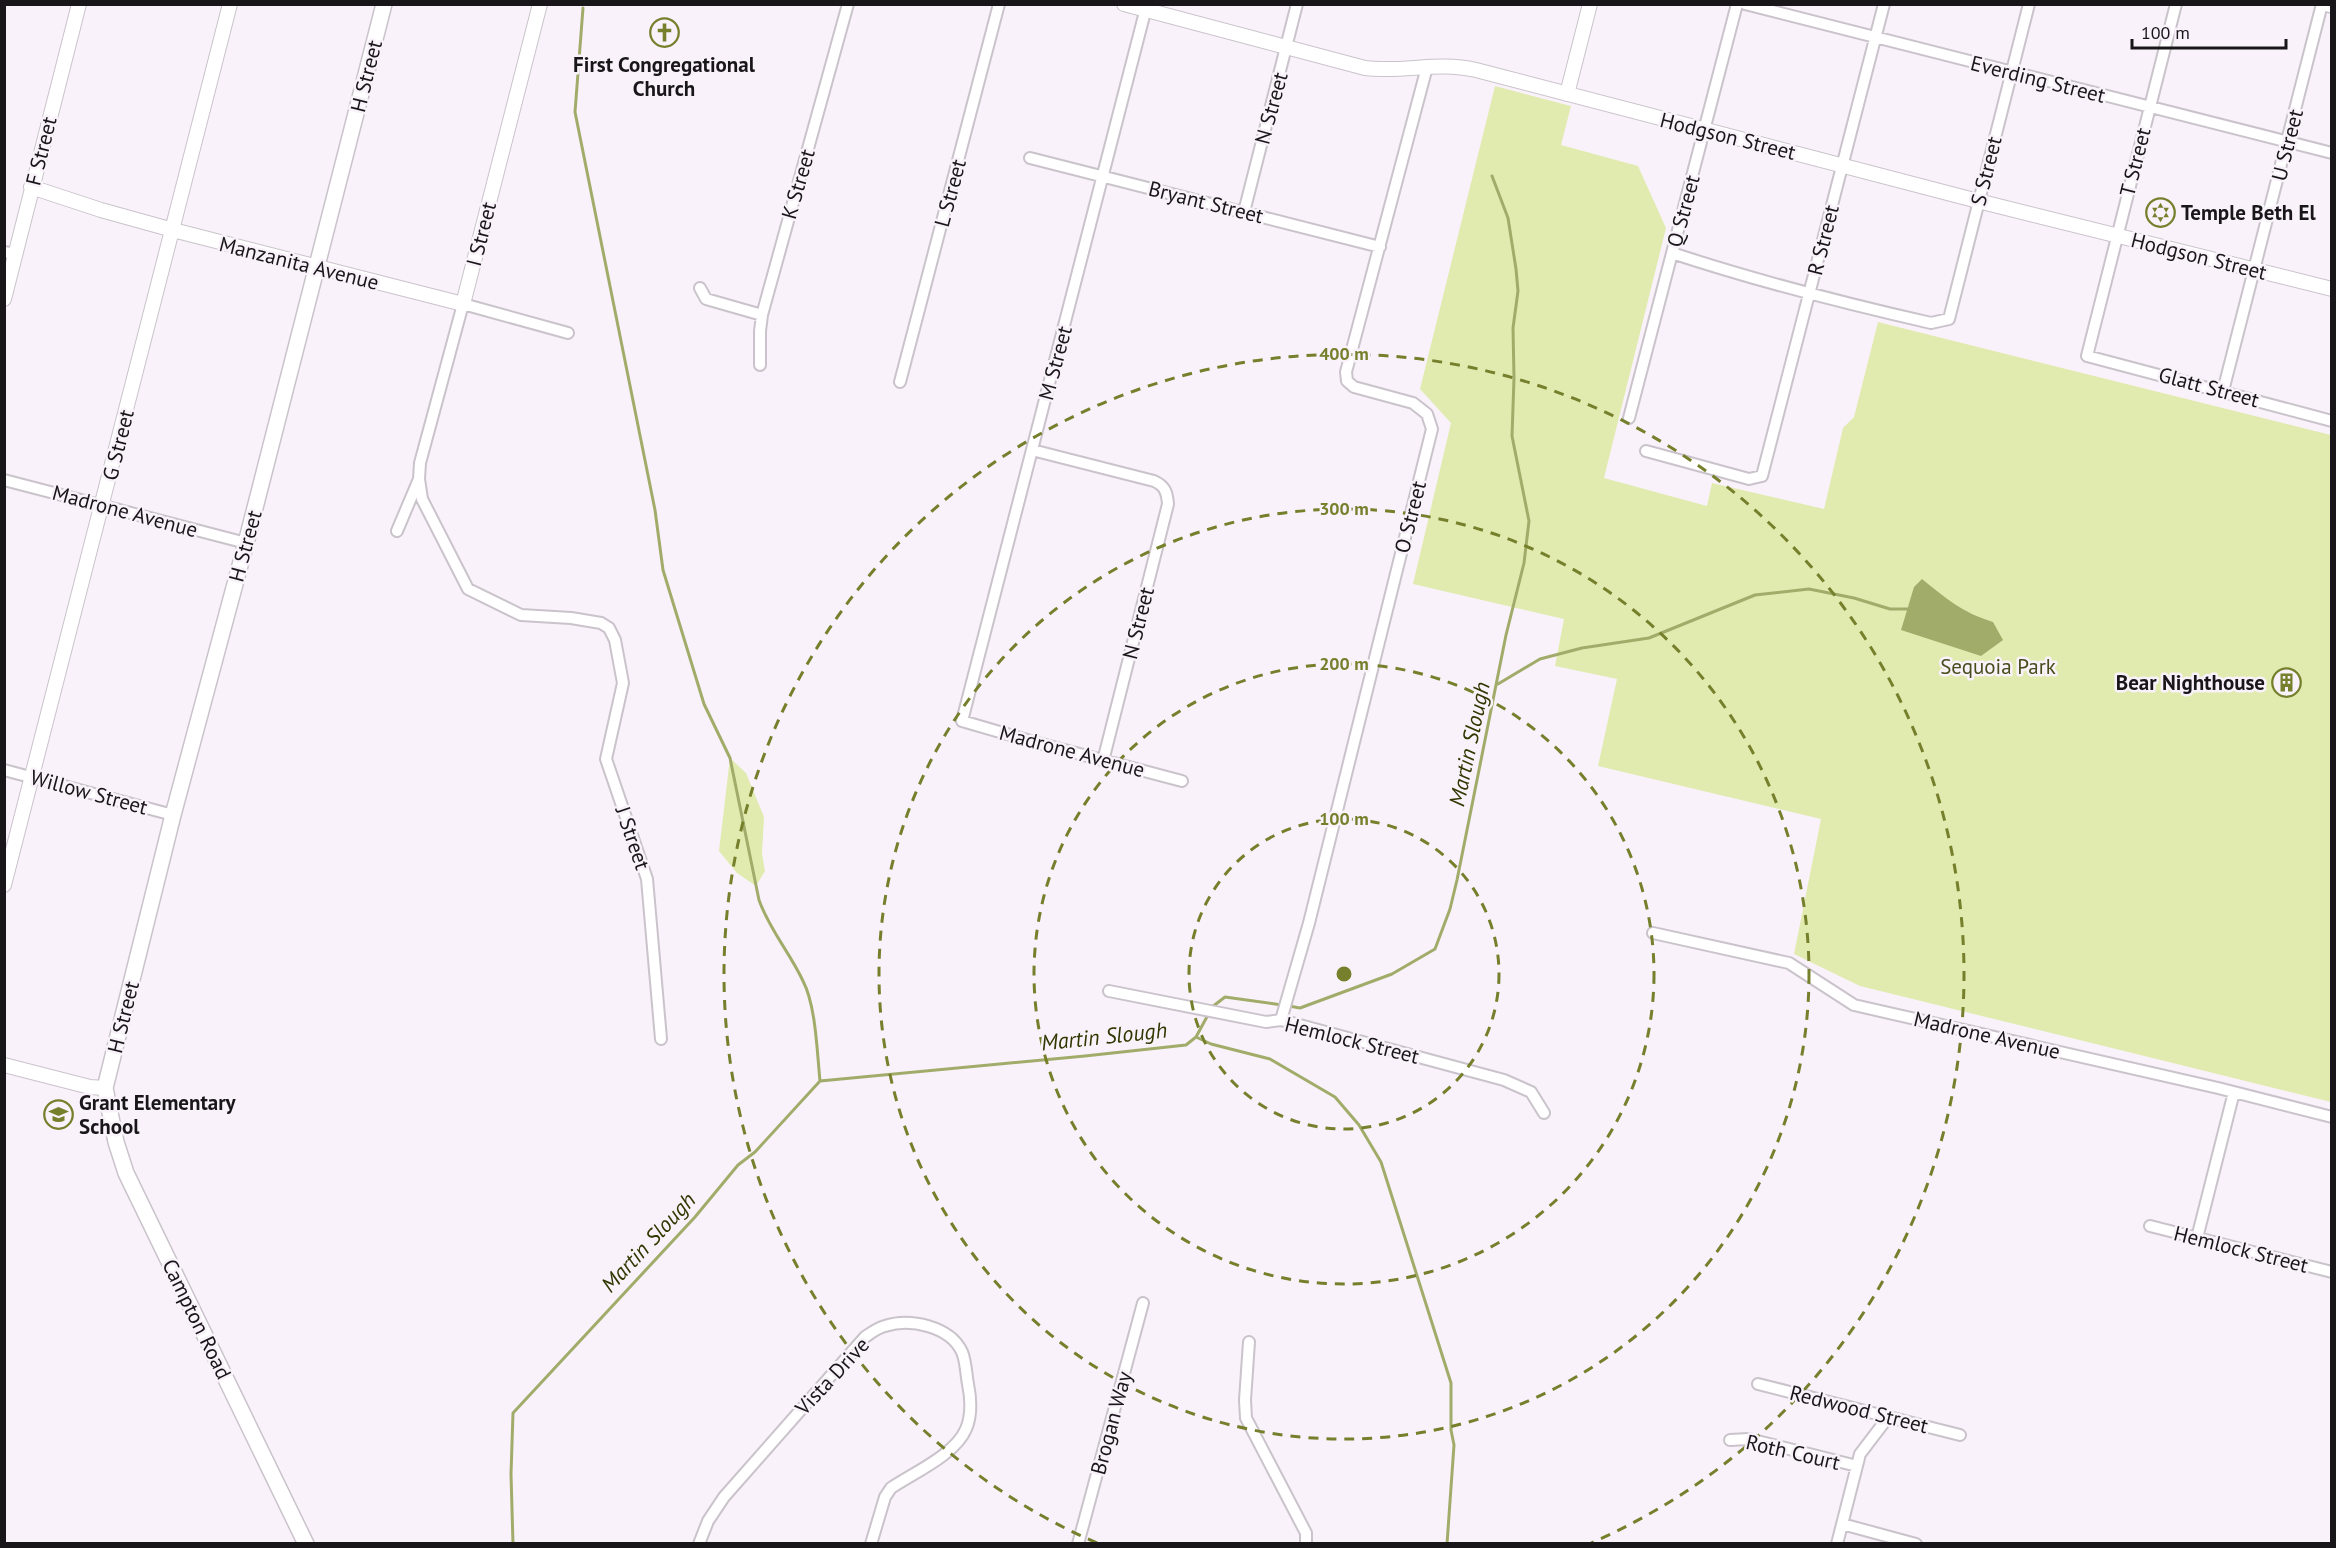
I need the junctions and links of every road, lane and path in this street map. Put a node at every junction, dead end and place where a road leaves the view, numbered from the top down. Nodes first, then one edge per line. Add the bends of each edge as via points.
1 (79, 4) edge
2 (230, 4) edge
3 (384, 4) edge
4 (540, 4) edge
5 (848, 4) edge
6 (999, 4) edge
7 (1124, 4) edge
8 (1297, 4) edge
9 (1590, 4) edge
10 (1737, 4) edge
11 (1745, 4) edge
12 (1884, 4) edge
13 (2029, 4) edge
14 (2176, 4) edge
15 (2322, 4) edge
16 (1146, 7) edge
17 (1876, 37) junction
18 (1286, 48) junction
19 (1427, 67) junction
20 (2012, 72) junction
21 (1567, 94) junction
22 (2149, 107) junction
23 (1705, 130) junction
24 (2288, 141) junction
25 (2331, 153) edge
26 (1030, 158) dead end
27 (1842, 164) junction
28 (1104, 176) junction
29 (31, 187) junction
30 (1978, 201) junction
31 (1244, 212) junction
32 (172, 230) junction
33 (2116, 235) junction
34 (1380, 247) junction
35 (10, 253) edge
36 (1672, 253) junction
37 (316, 267) junction
38 (2255, 270) junction
39 (700, 288) dead end
40 (2331, 289) edge
41 (1809, 293) junction
42 (4, 299) edge
43 (463, 304) junction
44 (762, 315) junction
45 (568, 333) dead end
46 (2087, 356) joint
47 (760, 365) dead end
48 (900, 382) dead end
49 (2223, 391) junction
50 (1629, 418) dead end
51 (2331, 421) edge
52 (1032, 450) junction
53 (1646, 451) dead end
54 (419, 479) junction
55 (4, 480) edge
56 (102, 505) junction
57 (397, 531) dead end
58 (246, 543) junction
59 (962, 721) joint
60 (1103, 761) junction
61 (4, 770) edge
62 (32, 777) junction
63 (1182, 781) dead end
64 (173, 815) junction
65 (4, 885) edge
66 (1653, 933) dead end
67 (1109, 991) dead end
68 (1281, 1020) junction
69 (661, 1039) dead end
70 (4, 1065) edge
71 (105, 1088) junction
72 (2234, 1092) junction
73 (1544, 1113) dead end
74 (2331, 1117) edge
75 (2150, 1226) dead end
76 (2196, 1238) junction
77 (2331, 1272) edge
78 (1143, 1303) dead end
79 (1249, 1342) dead end
80 (1758, 1384) dead end
81 (1889, 1416) junction
82 (1960, 1435) dead end
83 (1730, 1440) dead end
84 (1857, 1467) junction
85 (1842, 1524) junction
86 (306, 1544) edge
87 (699, 1544) edge
88 (871, 1544) edge
89 (1078, 1544) edge
90 (1306, 1544) edge
91 (1837, 1544) edge
92 (1916, 1544) edge

1 - 29 street, F Street
2 - 32 street, G Street
3 - 37 main road, H Street
4 - 43 street, I Street
5 - 44 street, K Street
6 - 48 street, L Street
7 - 16 street, Hodgson Street
8 - 18 street, N Street
9 - 21 street
10 - 23 street, Q Street
11 - 17 street, Everding Street
12 - 17 street, R Street
13 - 20 street, S Street
14 - 22 street, T Street
15 - 24 street, U Street
16 - 18 street, Hodgson Street
16 - 28 street, M Street
17 - 20 street, Everding Street
17 - 27 street, R Street
18 - 19 street, Hodgson Street via 1365,68
18 - 31 street, N Street
19 - 21 street, Hodgson Street via 1459,66
19 - 34 street, O Street
20 - 22 street, Everding Street
20 - 30 street, S Street
21 - 23 street, Hodgson Street
22 - 24 street, Everding Street
22 - 33 street, T Street
23 - 27 street, Hodgson Street
23 - 36 street, Q Street
24 - 25 street, Everding Street
24 - 38 street, U Street
26 - 28 street, Bryant Street
27 - 30 street, Hodgson Street
27 - 41 street, R Street
28 - 31 street, Bryant Street
28 - 52 street, M Street
29 - 32 street, Manzanita Avenue
29 - 35 street, F Street
30 - 33 street, Hodgson Street
30 - 41 street, S Street via 1949,319 1931,323
31 - 34 street, Bryant Street
32 - 37 street, Manzanita Avenue
32 - 56 street, G Street
33 - 38 street, Hodgson Street
33 - 46 street, T Street
34 - 68 street, O Street via 1346,372 1347,381 1354,387 1413,403 1427,414 1432,429 1309,923
35 - 42 street, F Street
36 - 41 street
36 - 50 street, Q Street
37 - 43 street, Manzanita Avenue
37 - 58 main road, H Street
38 - 40 street, Hodgson Street
38 - 49 street, U Street
39 - 44 street via 706,299
41 - 53 street, R Street via 1762,476 1749,479
43 - 45 street, Manzanita Avenue
43 - 54 street, I Street
44 - 47 street, K Street
46 - 49 street, Glatt Street
49 - 51 street, Glatt Street
52 - 59 street, M Street
52 - 60 street, N Street via 1144,478 1163,485 1167,494 1168,504
54 - 57 street
54 - 69 street, J Street via 422,499 468,590 521,615 601,623 615,640 623,683 606,759 647,879
55 - 56 street, Madrone Avenue
56 - 58 street, Madrone Avenue
56 - 62 street, G Street
58 - 64 main road, H Street
59 - 60 street, Madrone Avenue
60 - 63 street, Madrone Avenue
61 - 62 street, Willow Street
62 - 64 street, Willow Street
62 - 65 street, G Street
64 - 71 main road, H Street
66 - 72 street, Madrone Avenue via 1789,963 1854,1005
67 - 68 street, Hemlock Street via 1266,1022
68 - 73 street, Hemlock Street via 1504,1080 1532,1092
70 - 71 street
71 - 86 main road, Campton Road via 126,1173
72 - 74 street, Madrone Avenue
72 - 76 street
75 - 76 street, Hemlock Street
76 - 77 street, Hemlock Street
78 - 89 street, Brogan Way
79 - 90 street via 1246,1418 1306,1533
80 - 81 street, Redwood Street
81 - 82 street, Redwood Street
81 - 84 street via 1860,1454
83 - 84 street, Roth Court via 1749,1439
84 - 85 street
85 - 91 street
85 - 92 street
87 - 88 street, Vista Drive via 724,1497 865,1337 894,1324 929,1327 948,1335 963,1354 971,1410 966,1430 954,1447 891,1488

